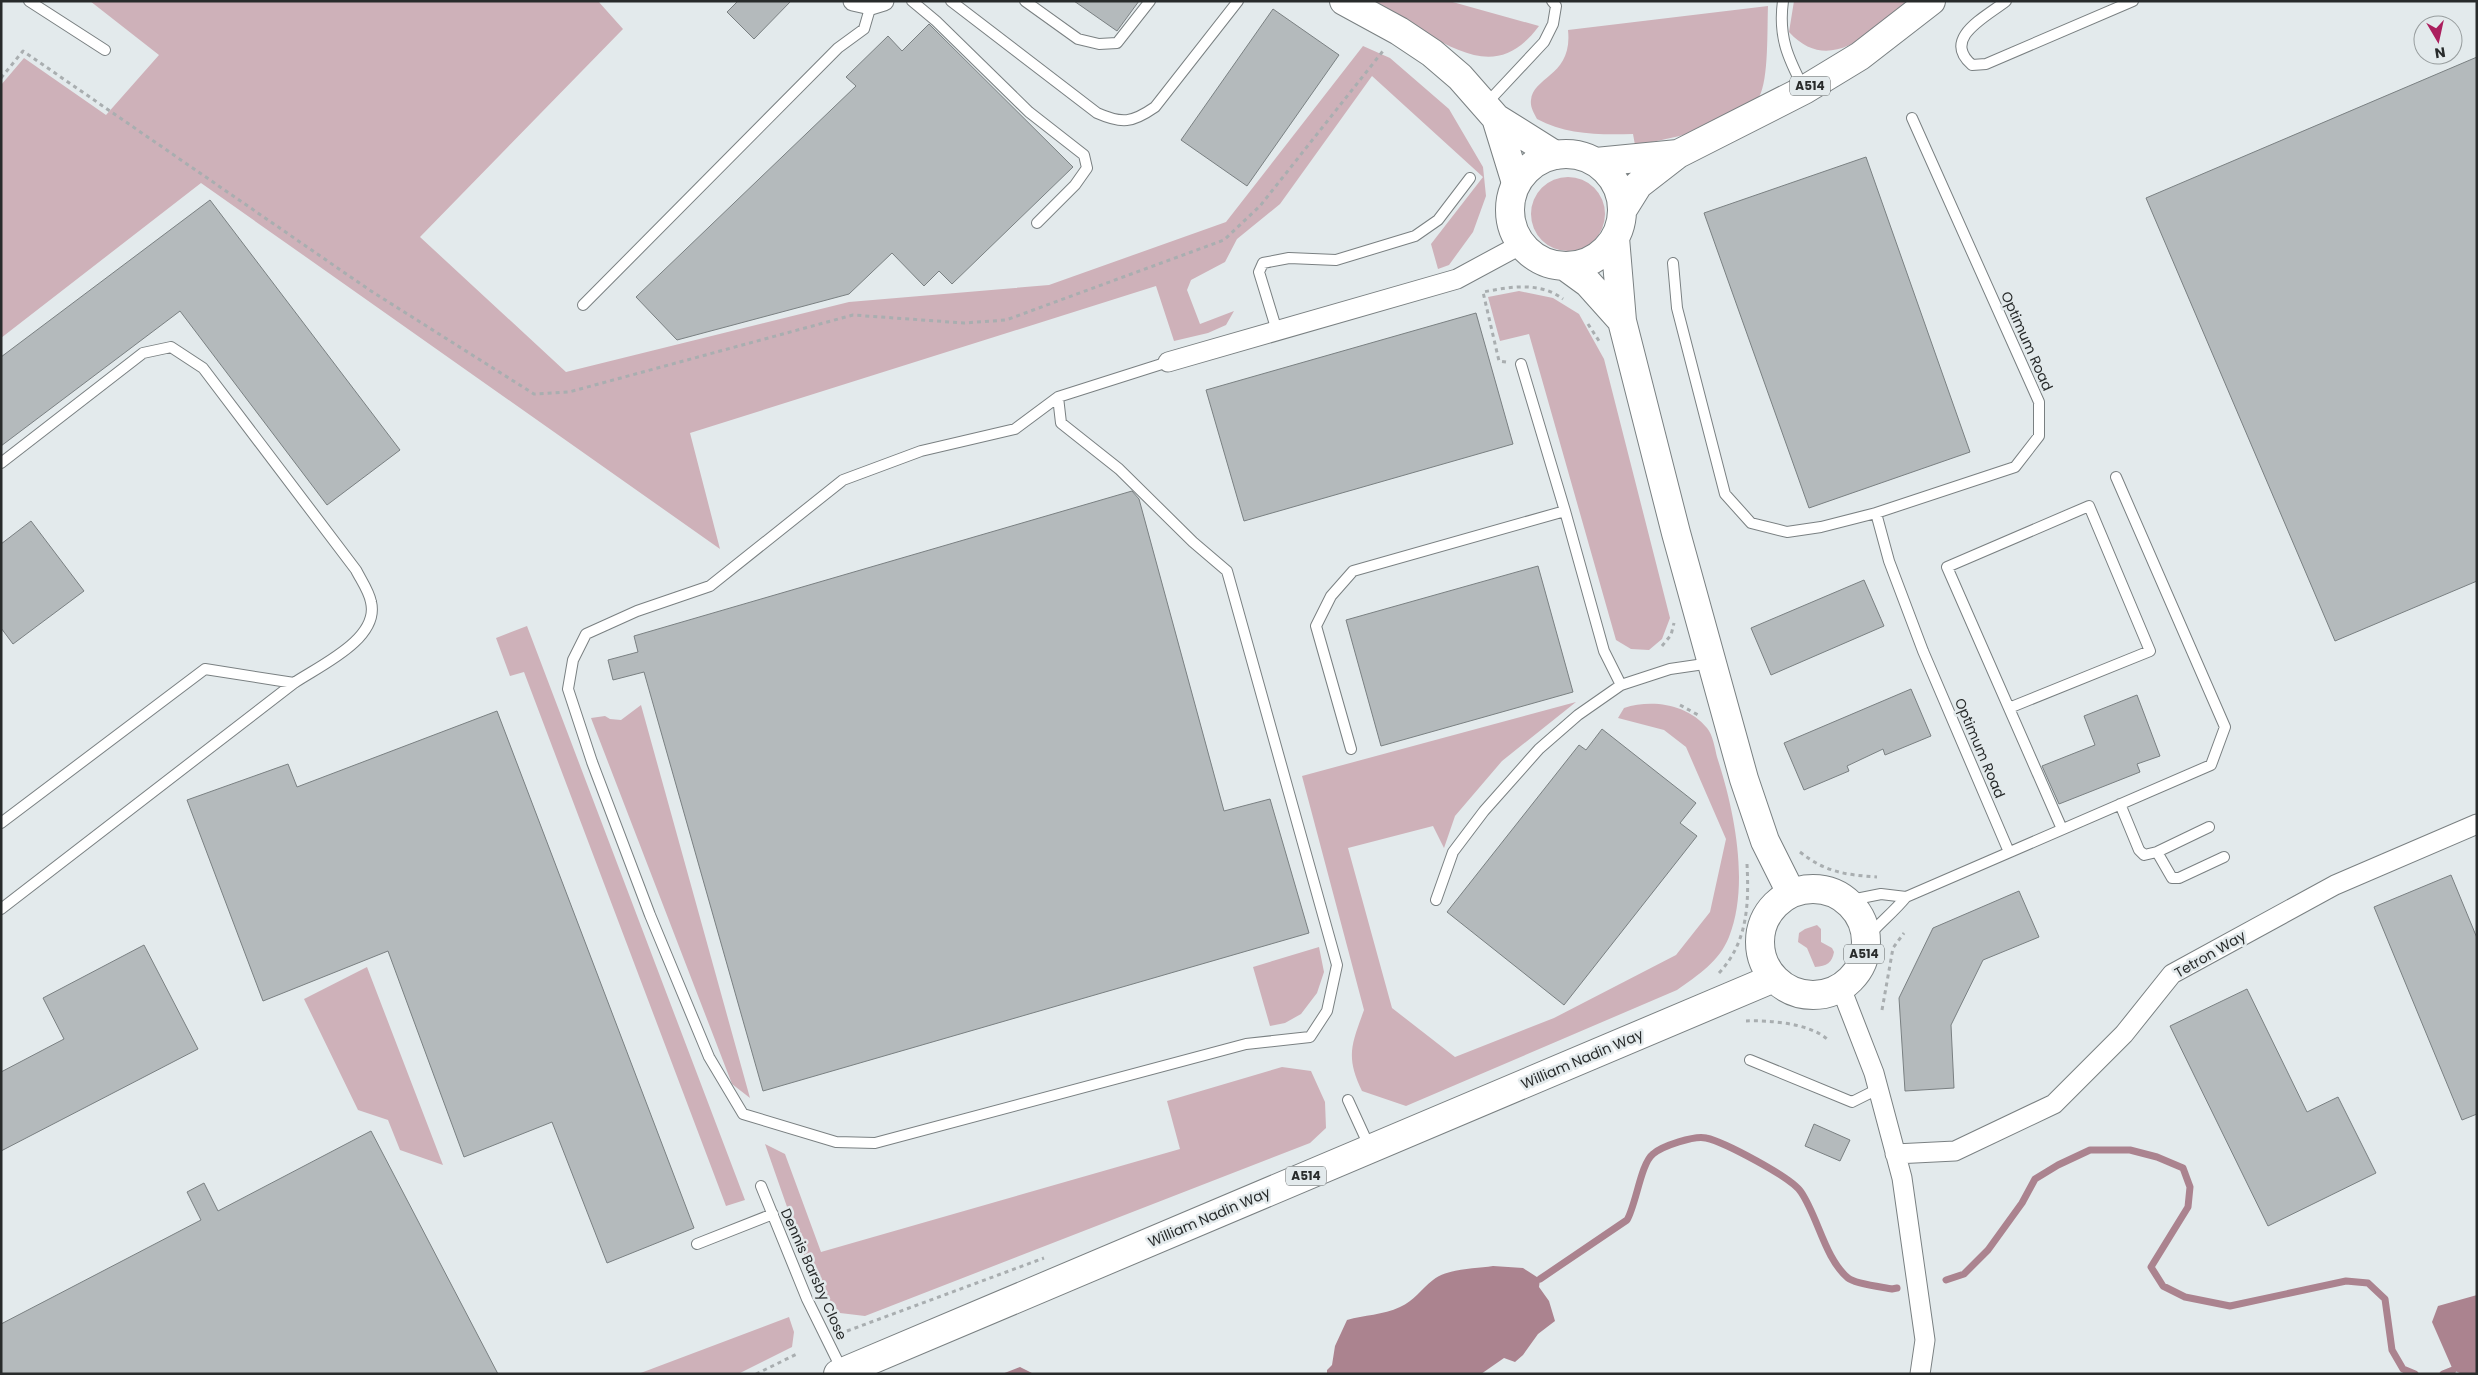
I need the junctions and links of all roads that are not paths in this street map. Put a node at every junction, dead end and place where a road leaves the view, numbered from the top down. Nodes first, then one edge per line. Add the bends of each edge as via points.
1 (29, 1) edge
2 (912, 1) edge
3 (951, 1) edge
4 (1026, 1) edge
5 (1150, 1) edge
6 (1238, 1) edge
7 (1344, 1) edge
8 (1784, 1) edge
9 (1931, 1) edge
10 (2006, 1) edge
11 (2133, 1) edge
12 (869, 2) edge
13 (1556, 3) edge
14 (105, 50) dead end
15 (1804, 90) junction
16 (1491, 111) junction
17 (1912, 118) dead end
18 (1678, 154) junction
19 (1555, 155) junction
20 (1596, 162) junction
21 (1470, 178) dead end
22 (1516, 183) junction
23 (1623, 209) junction
24 (1037, 222) dead end
25 (1616, 238) junction
26 (1520, 245) junction
27 (1674, 263) dead end
28 (1566, 267) junction
29 (583, 305) dead end
30 (1622, 322) junction
31 (1277, 331) junction
32 (1168, 362) joint
33 (1521, 364) road end
34 (1058, 397) junction
35 (1, 463) edge
36 (2116, 477) dead end
37 (1565, 511) junction
38 (1876, 513) junction
39 (1711, 663) junction
40 (294, 683) junction
41 (1621, 685) junction
42 (2009, 708) junction
43 (1351, 749) dead end
44 (2120, 804) junction
45 (1, 823) edge
46 (2477, 824) edge
47 (2209, 826) dead end
48 (2062, 829) junction
49 (2009, 852) junction
50 (2156, 852) junction
51 (2224, 857) dead end
52 (1791, 893) junction
53 (1906, 896) junction
54 (1436, 900) dead end
55 (1846, 902) junction
56 (1, 909) edge
57 (1866, 939) junction
58 (1774, 978) junction
59 (1841, 988) junction
60 (1750, 1060) dead end
61 (1878, 1089) junction
62 (1348, 1100) dead end
63 (1371, 1149) junction
64 (1896, 1154) junction
65 (761, 1186) dead end
66 (773, 1214) junction
67 (697, 1244) dead end
68 (840, 1373) edge
69 (1920, 1374) edge

1 - 14 lane
2 - 24 lane via 1029,112 1084,155 1087,168 1075,185
3 - 6 lane via 1097,113 1116,121 1137,119 1155,107
4 - 5 lane via 1078,39 1099,44 1117,43
7 - 16 main road via 1432,53 1460,77
8 - 15 lane via 1780,20 1786,55
9 - 15 main road, A514 via 1860,56
10 - 11 lane via 1961,39 1964,58 1972,66 1986,64
12 - 29 lane via 864,28 838,48
13 - 16 lane via 1553,24 1544,42
15 - 18 main road, A514
16 - 19 main road
16 - 22 main road
17 - 38 lane, Optimum Road via 2039,402 2039,436 2015,467
18 - 20 main road, A514
18 - 23 main road, A514 via 1638,185
19 - 20 main road, A514 via 1577,155
19 - 22 main road, A514 via 1528,167
20 - 23 main road, A514 via 1610,174 1617,186
21 - 31 lane via 1438,220 1414,236 1336,260 1290,258 1263,263 1259,272
22 - 26 main road, A514 via 1510,201 1510,221
23 - 25 main road, A514
25 - 28 main road, A514 via 1586,264
25 - 30 main road, A514
26 - 28 main road, A514 via 1547,264
26 - 31 street via 1457,279
27 - 38 lane, Optimum Road via 1677,308 1725,494 1751,523 1787,532
28 - 30 main road, A514 via 1588,283
30 - 39 main road, A514
31 - 32 street
32 - 34 lane
33 - 37 lane
34 - 34 lane via 1015,429 921,451 843,480 710,586 636,611 586,634 573,660 568,689 592,762 709,1057 743,1114 836,1142 875,1143 1246,1044 1310,1037 1327,1011 1337,965 1226,571 1119,469 1061,422
35 - 40 lane via 143,353 170,347 203,368 356,570 371,601 372,616 367,629 350,646
36 - 44 lane via 2225,728 2211,765
37 - 41 lane via 1604,652
37 - 43 lane via 1353,571 1336,589 1316,626
38 - 49 lane, Optimum Road via 1888,561 1919,642
39 - 41 lane via 1670,670
39 - 52 main road, A514 via 1765,841
40 - 45 lane via 205,669
40 - 56 lane
41 - 54 lane via 1578,715 1511,779 1453,852
42 - 42 lane via 1947,567 2089,506 2150,651
42 - 48 lane
44 - 48 lane
44 - 50 lane via 2139,850 2144,855
46 - 64 street, Tetron Way via 2335,885 2172,974 2124,1034 2054,1104 1955,1151
47 - 50 lane
48 - 49 lane
49 - 53 lane
50 - 51 lane via 2172,878 2179,878
52 - 55 main road, A514 via 1812,890 1830,893
52 - 58 main road via 1773,905 1759,930 1764,962
53 - 55 lane via 1880,894
53 - 57 lane via 1891,916 1874,928
55 - 57 main road, A514 via 1858,914
57 - 59 main road, A514 via 1863,960 1855,976
58 - 59 main road via 1788,989 1806,995 1824,995
58 - 63 main road, William Nadin Way / A514
59 - 61 street
60 - 61 lane via 1852,1102
61 - 64 street
62 - 63 lane
63 - 68 main road, William Nadin Way / A514
64 - 69 street via 1925,1340
65 - 66 lane, Dennis Barsby Close
66 - 67 lane
66 - 68 lane, Dennis Barsby Close

